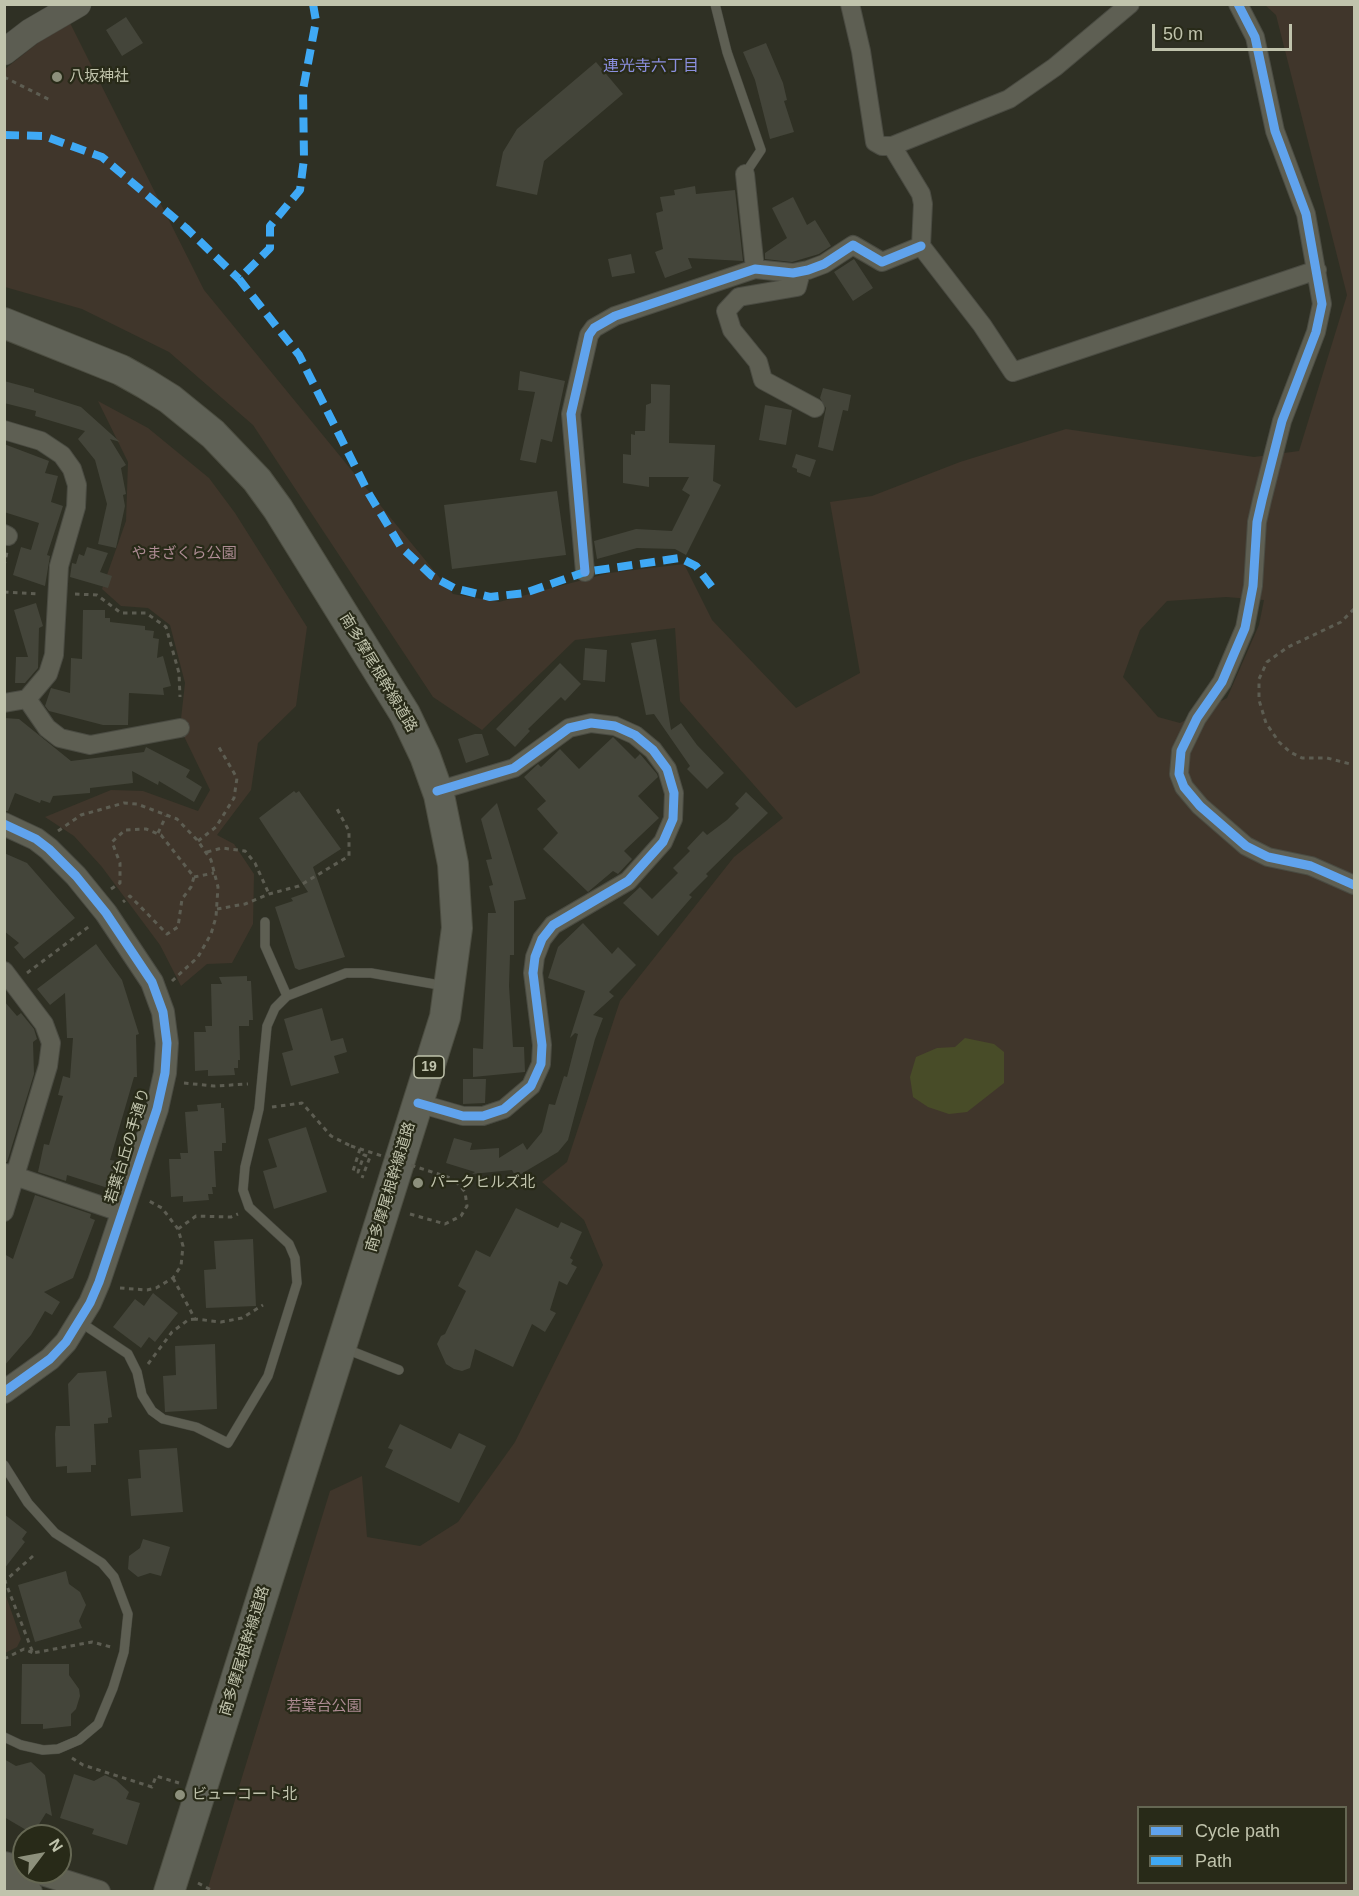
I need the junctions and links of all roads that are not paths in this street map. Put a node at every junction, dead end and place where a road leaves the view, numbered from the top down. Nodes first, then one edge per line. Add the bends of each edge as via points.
1 (78, 4) edge
2 (715, 4) edge
3 (850, 4) edge
4 (1130, 4) edge
5 (1238, 4) edge
6 (4, 52) edge
7 (892, 146) junction
8 (745, 174) joint
9 (921, 246) junction
10 (755, 269) junction
11 (1317, 270) junction
12 (801, 272) junction
13 (4, 323) edge
14 (4, 338) edge
15 (78, 352) junction
16 (815, 408) dead end
17 (4, 430) edge
18 (585, 572) dead end
19 (27, 699) junction
20 (4, 703) edge
21 (180, 728) dead end
22 (437, 791) junction
23 (4, 824) edge
24 (1354, 885) edge
25 (265, 922) dead end
26 (8, 982) edge
27 (450, 987) junction
28 (287, 996) junction
29 (418, 1103) junction
30 (10, 1174) edge
31 (4, 1212) edge
32 (123, 1213) junction
33 (79, 1321) junction
34 (341, 1347) junction
35 (399, 1370) dead end
36 (4, 1392) edge
37 (4, 1465) edge
38 (4, 1737) edge
39 (4, 1883) edge
40 (72, 1883) edge
41 (32, 1892) edge
42 (99, 1892) edge
43 (169, 1892) edge

1 - 6 main road
2 - 8 lane via 761,150
3 - 7 street via 875,142 882,147
4 - 7 street via 1048,73 1009,99
5 - 11 street via 1255,37 1275,131 1298,188
7 - 9 street via 921,194
8 - 10 street
9 - 11 street via 1013,372
9 - 12 street via 882,262 853,245 824,264
10 - 12 street
10 - 18 street via 615,316 589,335 571,424
11 - 24 street via 1322,304 1319,319 1291,395 1262,500 1245,628 1222,682 1197,718 1178,762 1184,787 1246,846 1268,857 1311,866
12 - 16 street via 797,287 739,297 726,311 732,330 758,362 763,380
13 - 15 main road, 南多摩尾根幹線道路 / 19
14 - 15 main road, 南多摩尾根幹線道路 / 19
15 - 22 main road, 南多摩尾根幹線道路 / 19 via 121,370 170,399 213,434 257,480 405,714
17 - 19 street via 62,454 76,485 76,507 55,594 54,656 48,674
19 - 20 street
19 - 21 street via 47,728 73,743 90,745
22 - 27 main road, 南多摩尾根幹線道路 / 19 via 453,864 456,899
22 - 29 street via 514,768 569,728 591,723 615,726 635,735 653,750 667,769 674,793 673,819 663,842 628,881 553,925 542,939 533,973 541,1064 531,1086 504,1109 483,1116 463,1116
23 - 32 street, 若葉台丘の手通り via 36,839 76,876 136,956 152,982 163,1012 165,1072
25 - 28 lane via 265,946
26 - 30 street via 44,1024 51,1043 48,1066
27 - 28 lane via 359,972
27 - 29 main road, 南多摩尾根幹線道路 / 19 via 445,1017
28 - 33 lane via 275,1008 267,1026 259,1109 243,1190 249,1207 289,1244 295,1258 297,1283 268,1377 228,1443 152,1412 128,1354
29 - 34 main road, 南多摩尾根幹線道路 / 19
30 - 31 street
30 - 32 street
32 - 33 street, 若葉台丘の手通り via 99,1282
33 - 36 street, 若葉台丘の手通り via 50,1359
34 - 35 lane
34 - 43 main road, 南多摩尾根幹線道路 / 19
37 - 38 lane via 28,1503 55,1533 102,1563 114,1577 128,1614 124,1652 98,1724 79,1740 58,1749 43,1750
39 - 41 street
40 - 42 street

